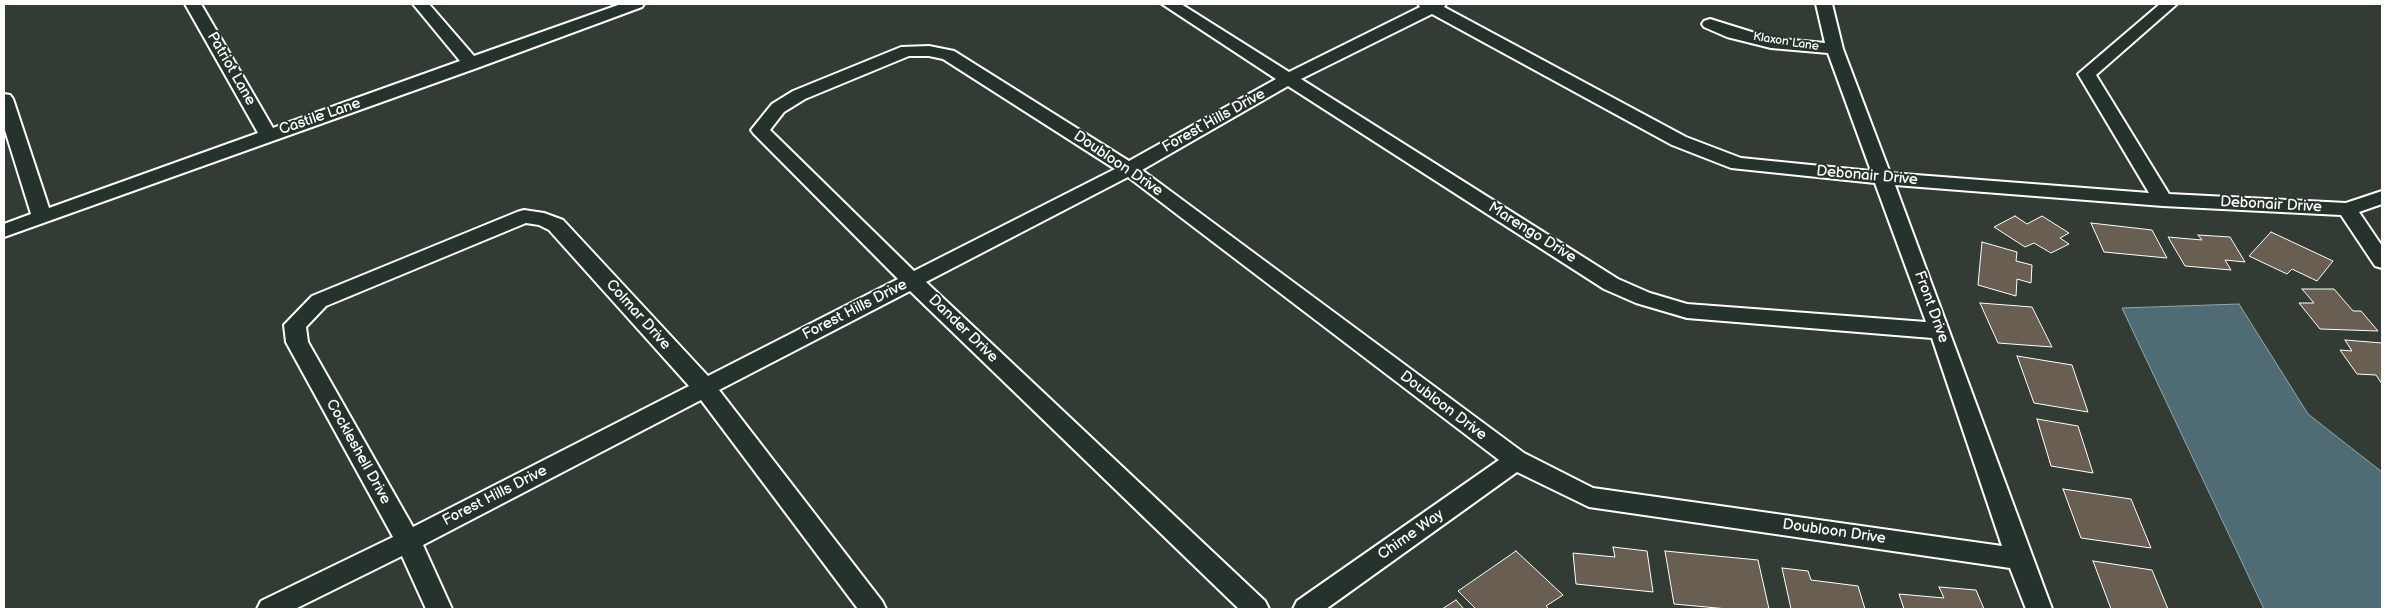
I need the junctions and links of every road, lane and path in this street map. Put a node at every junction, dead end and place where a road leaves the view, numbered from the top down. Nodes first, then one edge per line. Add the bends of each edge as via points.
1 (193, 4) edge
2 (421, 4) edge
3 (636, 4) edge
4 (1170, 4) edge
5 (1824, 4) edge
6 (2169, 4) edge
7 (1432, 5) edge
8 (1710, 24) dead end
9 (1835, 49) junction
10 (948, 55) joint
11 (471, 64) junction
12 (1288, 79) junction
13 (4, 99) edge
14 (268, 135) junction
15 (1129, 169) junction
16 (1884, 178) junction
17 (2382, 197) edge
18 (2163, 200) junction
19 (2347, 208) junction
20 (42, 218) junction
21 (4, 231) edge
22 (2382, 261) edge
23 (912, 281) junction
24 (319, 301) joint
25 (1940, 331) junction
26 (705, 388) junction
27 (1516, 460) junction
28 (408, 541) junction
29 (2019, 559) junction
30 (270, 609) edge
31 (439, 609) edge
32 (873, 609) edge
33 (1256, 609) edge
34 (1306, 609) edge
35 (2039, 609) edge

1 - 14 street, Patriot Lane
2 - 11 street
3 - 11 street, Castile Lane
4 - 12 street, Marengo Drive
5 - 9 street, Front Drive
6 - 18 street via 2087,74
7 - 12 street, Forest Hills Drive
7 - 16 street, Debonair Drive via 1679,141 1738,164
8 - 9 street, Klaxon Lane via 1770,42
9 - 16 street, Front Drive
10 - 15 street, Doubloon Drive
10 - 23 street, Dander Drive via 907,51 799,95 778,108 760,130
11 - 14 street, Castile Lane
12 - 15 street, Forest Hills Drive
12 - 25 street, Marengo Drive via 1611,284 1643,298 1687,311
13 - 20 street
14 - 20 street, Castile Lane
15 - 23 street, Forest Hills Drive
15 - 27 street, Doubloon Drive
16 - 18 street, Debonair Drive
16 - 25 street, Front Drive
17 - 19 street, Debonair Drive
18 - 19 street, Debonair Drive
19 - 22 street
20 - 21 street, Castile Lane
23 - 26 street, Forest Hills Drive
23 - 33 street, Dander Drive
24 - 26 street, Colmar Drive via 524,216 544,219 556,225
24 - 28 street, Cockleshell Drive via 295,325 297,342
25 - 29 street, Front Drive
26 - 28 street, Forest Hills Drive
26 - 32 street, Colmar Drive
27 - 29 street, Doubloon Drive via 1589,497
27 - 34 street, Chime Way
28 - 30 street, Forest Hills Drive
28 - 31 street, Cockleshell Drive
29 - 35 street, Front Drive

